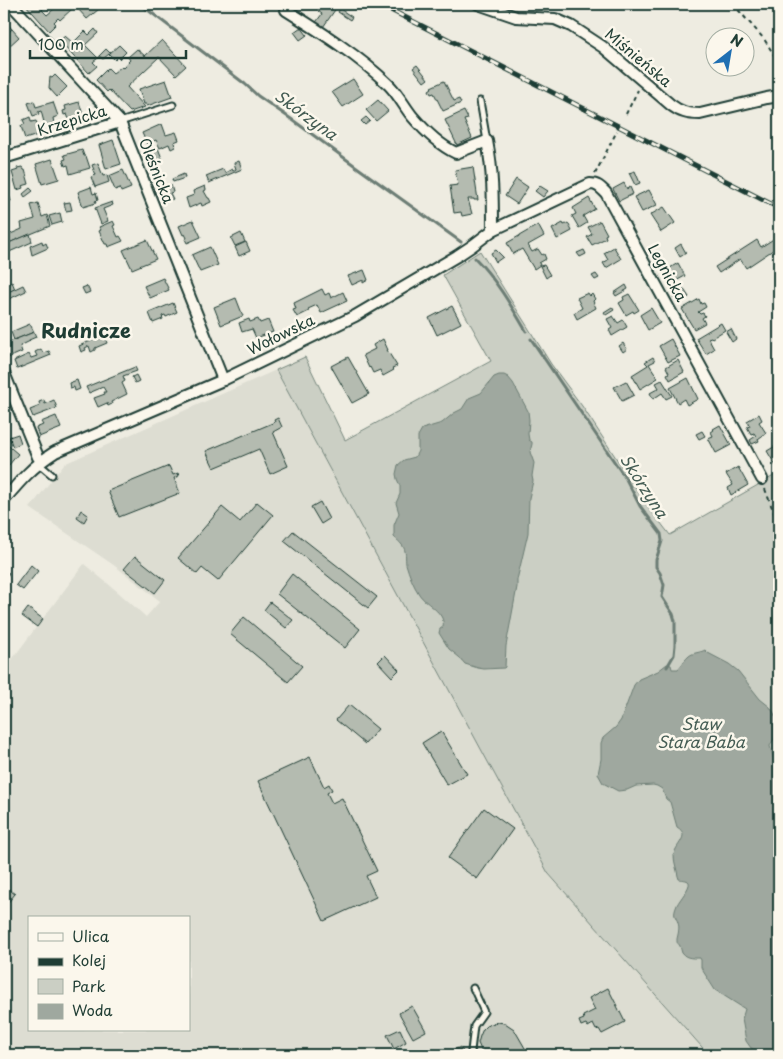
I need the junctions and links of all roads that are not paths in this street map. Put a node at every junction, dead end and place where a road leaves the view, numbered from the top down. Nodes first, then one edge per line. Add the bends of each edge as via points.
1 (11, 4) edge
2 (478, 4) edge
3 (286, 10) dead end
4 (779, 96) edge
5 (480, 101) dead end
6 (173, 105) dead end
7 (120, 122) junction
8 (486, 141) junction
9 (4, 158) edge
10 (493, 230) junction
11 (4, 373) edge
12 (223, 380) junction
13 (40, 462) junction
14 (52, 475) dead end
15 (762, 478) road end
16 (4, 500) edge
17 (473, 988) dead end
18 (472, 1055) edge

1 - 7 street, Oleśnicka
2 - 4 street, Miśnieńska via 516,17 555,19 571,26 603,47 681,112 700,114
3 - 8 street via 390,86 413,116 444,147 456,154
5 - 8 lane
6 - 7 lane
7 - 9 street, Krzepicka
7 - 12 street, Oleśnicka
8 - 10 street via 493,187
10 - 12 street, Wołowska via 457,256 356,316
10 - 15 street, Legnicka via 590,184 601,188
11 - 13 street
12 - 13 street, Wołowska via 55,452
13 - 14 lane
13 - 16 street, Wołowska
17 - 18 lane via 484,1012 474,1026

